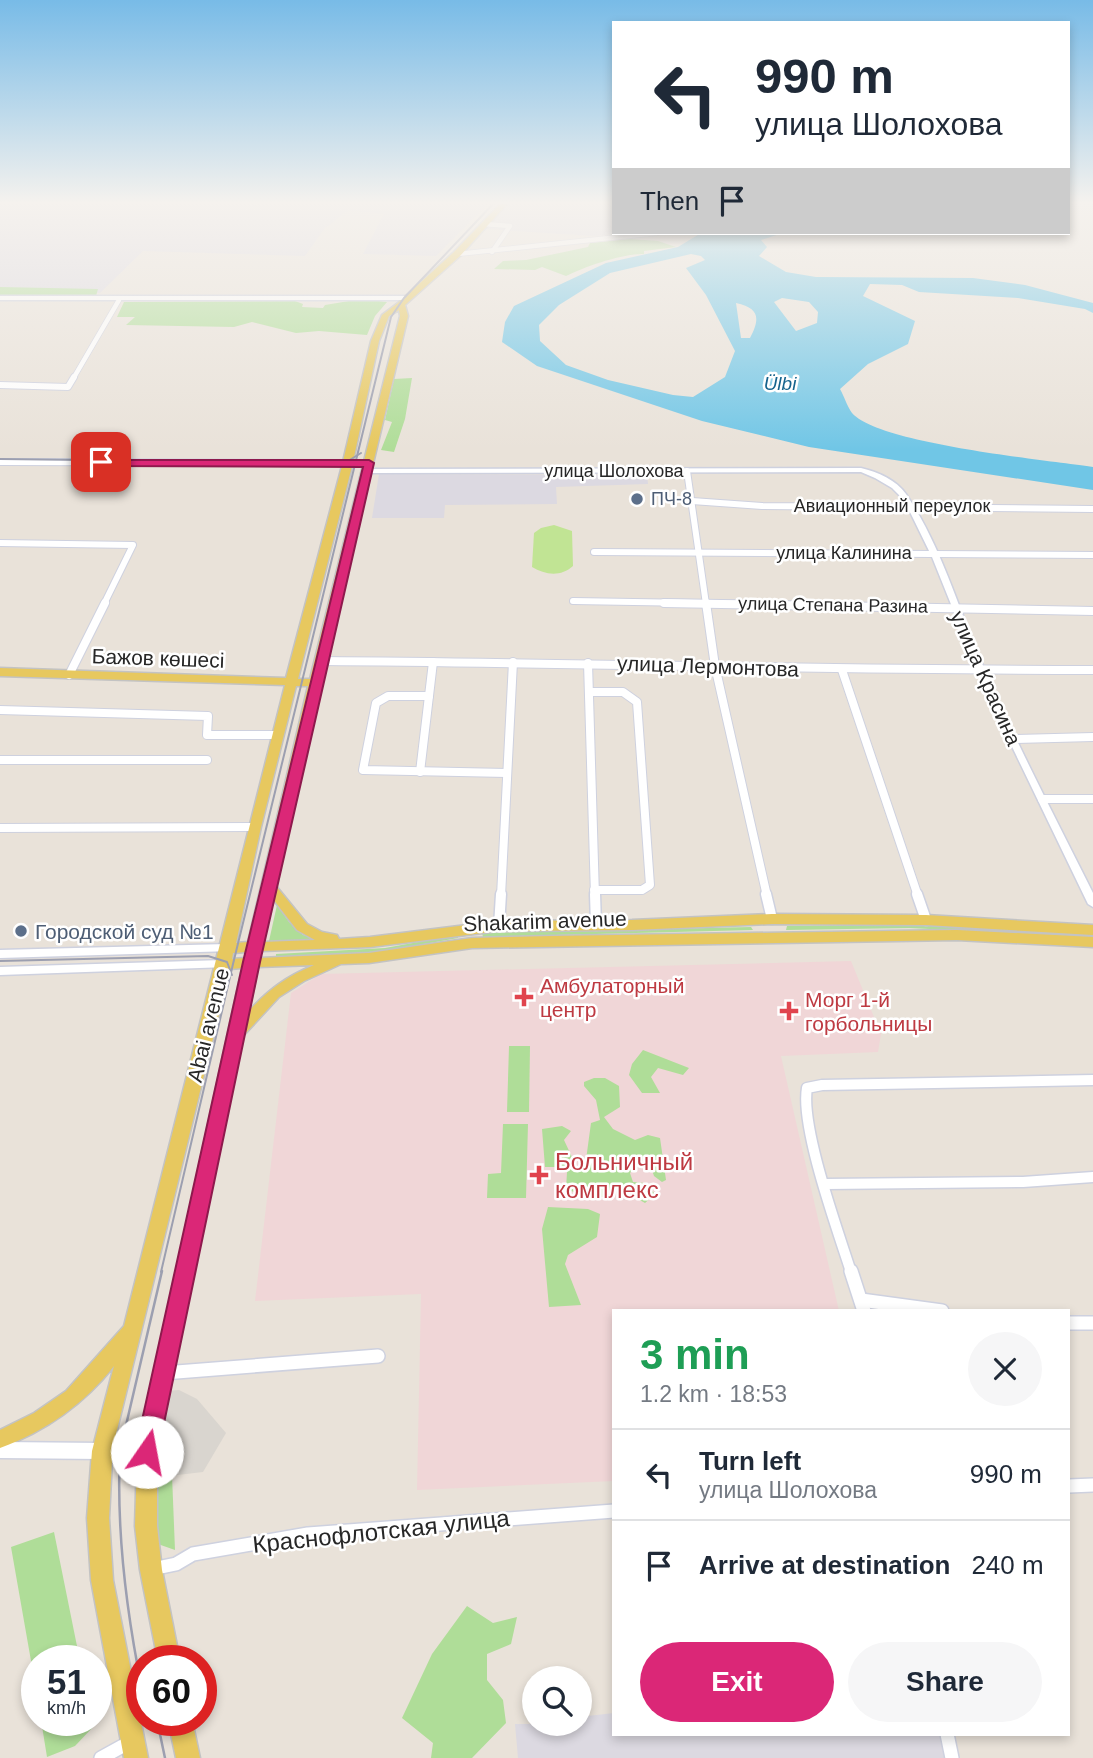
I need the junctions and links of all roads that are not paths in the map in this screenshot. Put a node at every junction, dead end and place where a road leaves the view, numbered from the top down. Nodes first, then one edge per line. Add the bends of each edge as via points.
1 (422, 286) edge
2 (0, 298) edge
3 (119, 299) junction
4 (405, 302) junction
5 (0, 385) edge
6 (0, 462) edge
7 (347, 465) junction
8 (368, 467) junction
9 (861, 470) joint
10 (687, 471) junction
11 (692, 501) junction
12 (909, 507) junction
13 (1093, 509) edge
14 (0, 543) edge
15 (594, 552) dead end
16 (699, 552) junction
17 (932, 553) junction
18 (1093, 555) edge
19 (573, 601) dead end
20 (708, 602) junction
21 (955, 608) junction
22 (1093, 611) edge
23 (323, 661) junction
24 (433, 662) junction
25 (513, 662) junction
26 (588, 663) junction
27 (715, 666) junction
28 (980, 669) junction
29 (842, 670) junction
30 (1093, 670) edge
31 (0, 671) edge
32 (69, 675) junction
33 (291, 682) junction
34 (315, 683) junction
35 (589, 692) junction
36 (429, 696) junction
37 (0, 710) edge
38 (278, 735) junction
39 (1093, 737) edge
40 (1014, 739) junction
41 (0, 760) edge
42 (207, 760) dead end
43 (420, 772) junction
44 (506, 773) junction
45 (1042, 799) junction
46 (1093, 799) edge
47 (254, 827) junction
48 (0, 828) edge
49 (269, 887) junction
50 (594, 890) junction
51 (1093, 904) edge
52 (772, 919) junction
53 (926, 920) junction
54 (596, 925) junction
55 (499, 926) junction
56 (1093, 930) edge
57 (471, 936) junction
58 (772, 936) junction
59 (361, 942) junction
60 (1093, 942) edge
61 (227, 948) junction
62 (0, 954) edge
63 (253, 955) junction
64 (339, 959) junction
65 (223, 964) junction
66 (0, 971) edge
67 (236, 1034) junction
68 (1093, 1080) edge
69 (1093, 1177) edge
70 (826, 1184) junction
71 (862, 1305) edge
72 (915, 1309) edge
73 (1070, 1323) edge
74 (1093, 1323) edge
75 (133, 1325) junction
76 (378, 1356) dead end
77 (164, 1373) junction
78 (0, 1439) edge
79 (0, 1450) edge
80 (102, 1451) junction
81 (147, 1452) junction
82 (1093, 1485) edge
83 (1070, 1486) edge
84 (612, 1511) edge
85 (151, 1570) junction
86 (166, 1645) edge
87 (183, 1736) edge
88 (948, 1736) edge
89 (133, 1741) junction
90 (101, 1758) edge
91 (136, 1758) edge
92 (188, 1758) edge
93 (953, 1758) edge

1 - 4 main road, Abai avenue
2 - 3 main road
3 - 4 main road
3 - 5 street via 68,387
4 - 7 main road, Abai avenue via 386,315 375,341
4 - 8 main road, Abai avenue
6 - 7 street, улица Шолохова
7 - 8 street, улица Шолохова
7 - 33 main road, Abai avenue
8 - 10 street, улица Шолохова
8 - 23 main road, Abai avenue
9 - 10 street, улица Шолохова
9 - 12 street, улица Красина via 900,491
10 - 11 street
11 - 12 street, Авиационный переулок
11 - 16 street
12 - 13 street, Авиационный переулок
12 - 17 street, улица Красина
14 - 32 street via 134,545
15 - 16 street, улица Калинина
16 - 17 street, улица Калинина
16 - 20 street
17 - 18 street, улица Калинина
17 - 21 street, улица Красина
19 - 20 street, улица Степана Разина
20 - 21 street, улица Степана Разина
20 - 27 street
21 - 22 street, улица Степана Разина
21 - 28 street, улица Красина
23 - 24 street, улица Лермонтова
23 - 34 main road, Abai avenue
24 - 25 street, улица Лермонтова
24 - 36 street
25 - 26 street, улица Лермонтова
25 - 44 street
26 - 27 street, улица Лермонтова
26 - 35 street
27 - 29 street, улица Лермонтова
27 - 52 street
28 - 29 street, улица Лермонтова
28 - 30 street, улица Лермонтова
28 - 40 street, улица Красина
29 - 53 street
31 - 32 main road, Бажов көшесі
32 - 33 main road, Бажов көшесі
33 - 34 main road, Бажов көшесі
33 - 38 main road, Abai avenue
34 - 49 main road, Abai avenue
35 - 50 street
35 - 50 street via 623,692 637,702 650,885 642,890
36 - 43 street
36 - 43 street via 388,696 376,703 363,770
37 - 38 street via 208,716 207,734
38 - 47 main road, Abai avenue
39 - 40 street
40 - 45 street, улица Красина
41 - 42 street
43 - 44 street
44 - 55 street
45 - 46 street
45 - 51 street, улица Красина
47 - 48 street
47 - 61 main road, Abai avenue
49 - 59 main road via 307,931
49 - 63 main road, Abai avenue
50 - 54 street
52 - 53 main road, Shakarim avenue
52 - 54 main road, Shakarim avenue
52 - 58 main road
53 - 56 main road, Shakarim avenue
54 - 55 main road, Shakarim avenue
55 - 57 main road, Shakarim avenue
57 - 58 main road, Shakarim avenue
57 - 59 main road, Shakarim avenue
57 - 64 main road, Shakarim avenue via 369,958
58 - 60 main road, Shakarim avenue via 957,935
59 - 63 main road, Shakarim avenue
61 - 62 main road, Shakarim avenue
61 - 63 main road, Shakarim avenue
61 - 65 main road, Abai avenue
63 - 64 main road, Shakarim avenue
63 - 65 main road, Shakarim avenue
63 - 67 main road, Abai avenue
64 - 67 main road via 274,993
65 - 66 main road, Shakarim avenue
65 - 75 main road, Abai avenue
67 - 77 main road, Abai avenue
68 - 70 street via 807,1088 810,1130
69 - 70 street
70 - 71 street
71 - 72 street
73 - 74 street
75 - 78 main road via 94,1378 64,1406
75 - 80 main road, Abai avenue
76 - 77 street
77 - 81 main road, Abai avenue
79 - 80 main road
80 - 81 main road
80 - 89 main road, Abai avenue via 98,1518 102,1580
81 - 85 main road, Abai avenue via 146,1526
82 - 83 street
84 - 85 street, Краснофлотская улица via 308,1534 193,1554
85 - 86 main road, Abai avenue
87 - 92 main road
88 - 93 street
89 - 90 street
89 - 91 main road, Abai avenue

